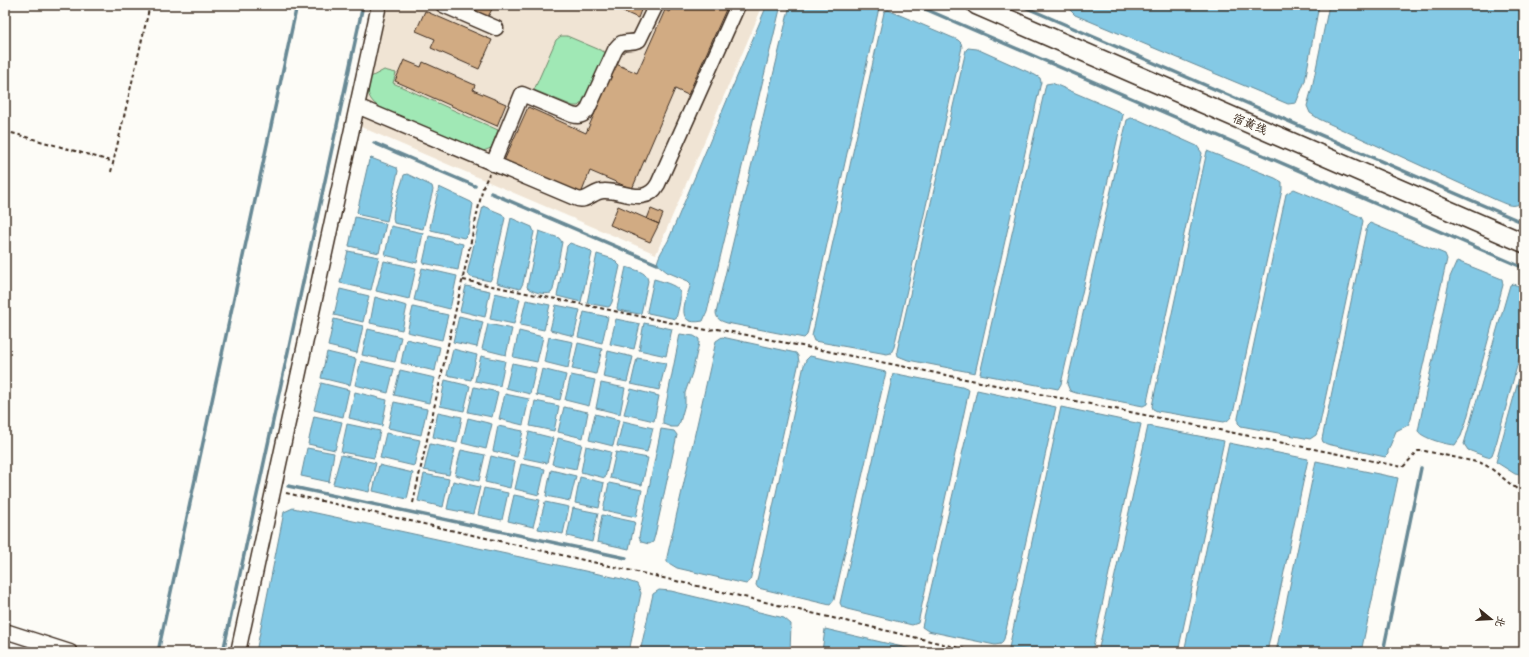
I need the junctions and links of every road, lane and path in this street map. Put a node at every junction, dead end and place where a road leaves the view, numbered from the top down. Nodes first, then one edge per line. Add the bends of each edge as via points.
1 (150, 5) edge
2 (378, 5) edge
3 (443, 5) edge
4 (656, 5) edge
5 (738, 5) edge
6 (976, 5) edge
7 (496, 28) dead end
8 (357, 106) junction
9 (5, 131) edge
10 (114, 162) junction
11 (493, 164) junction
12 (111, 172) dead end
13 (1524, 243) edge
14 (463, 280) junction
15 (273, 490) junction
16 (1524, 493) edge
17 (413, 503) dead end
18 (5, 631) edge
19 (70, 652) edge
20 (238, 652) edge
21 (977, 652) edge

1 - 10 path
2 - 8 street
3 - 7 street
4 - 11 street via 639,40 618,44 583,115 572,115 522,94
5 - 11 street via 658,184 651,193 628,196 604,191 583,199 575,198
6 - 13 main road, 宿黄线
8 - 11 street
8 - 15 street
9 - 10 path
10 - 12 path
11 - 14 path via 483,187
14 - 16 path via 1402,467 1418,451 1425,451 1485,464
14 - 17 path
15 - 20 street
15 - 21 path via 667,578
18 - 19 street

